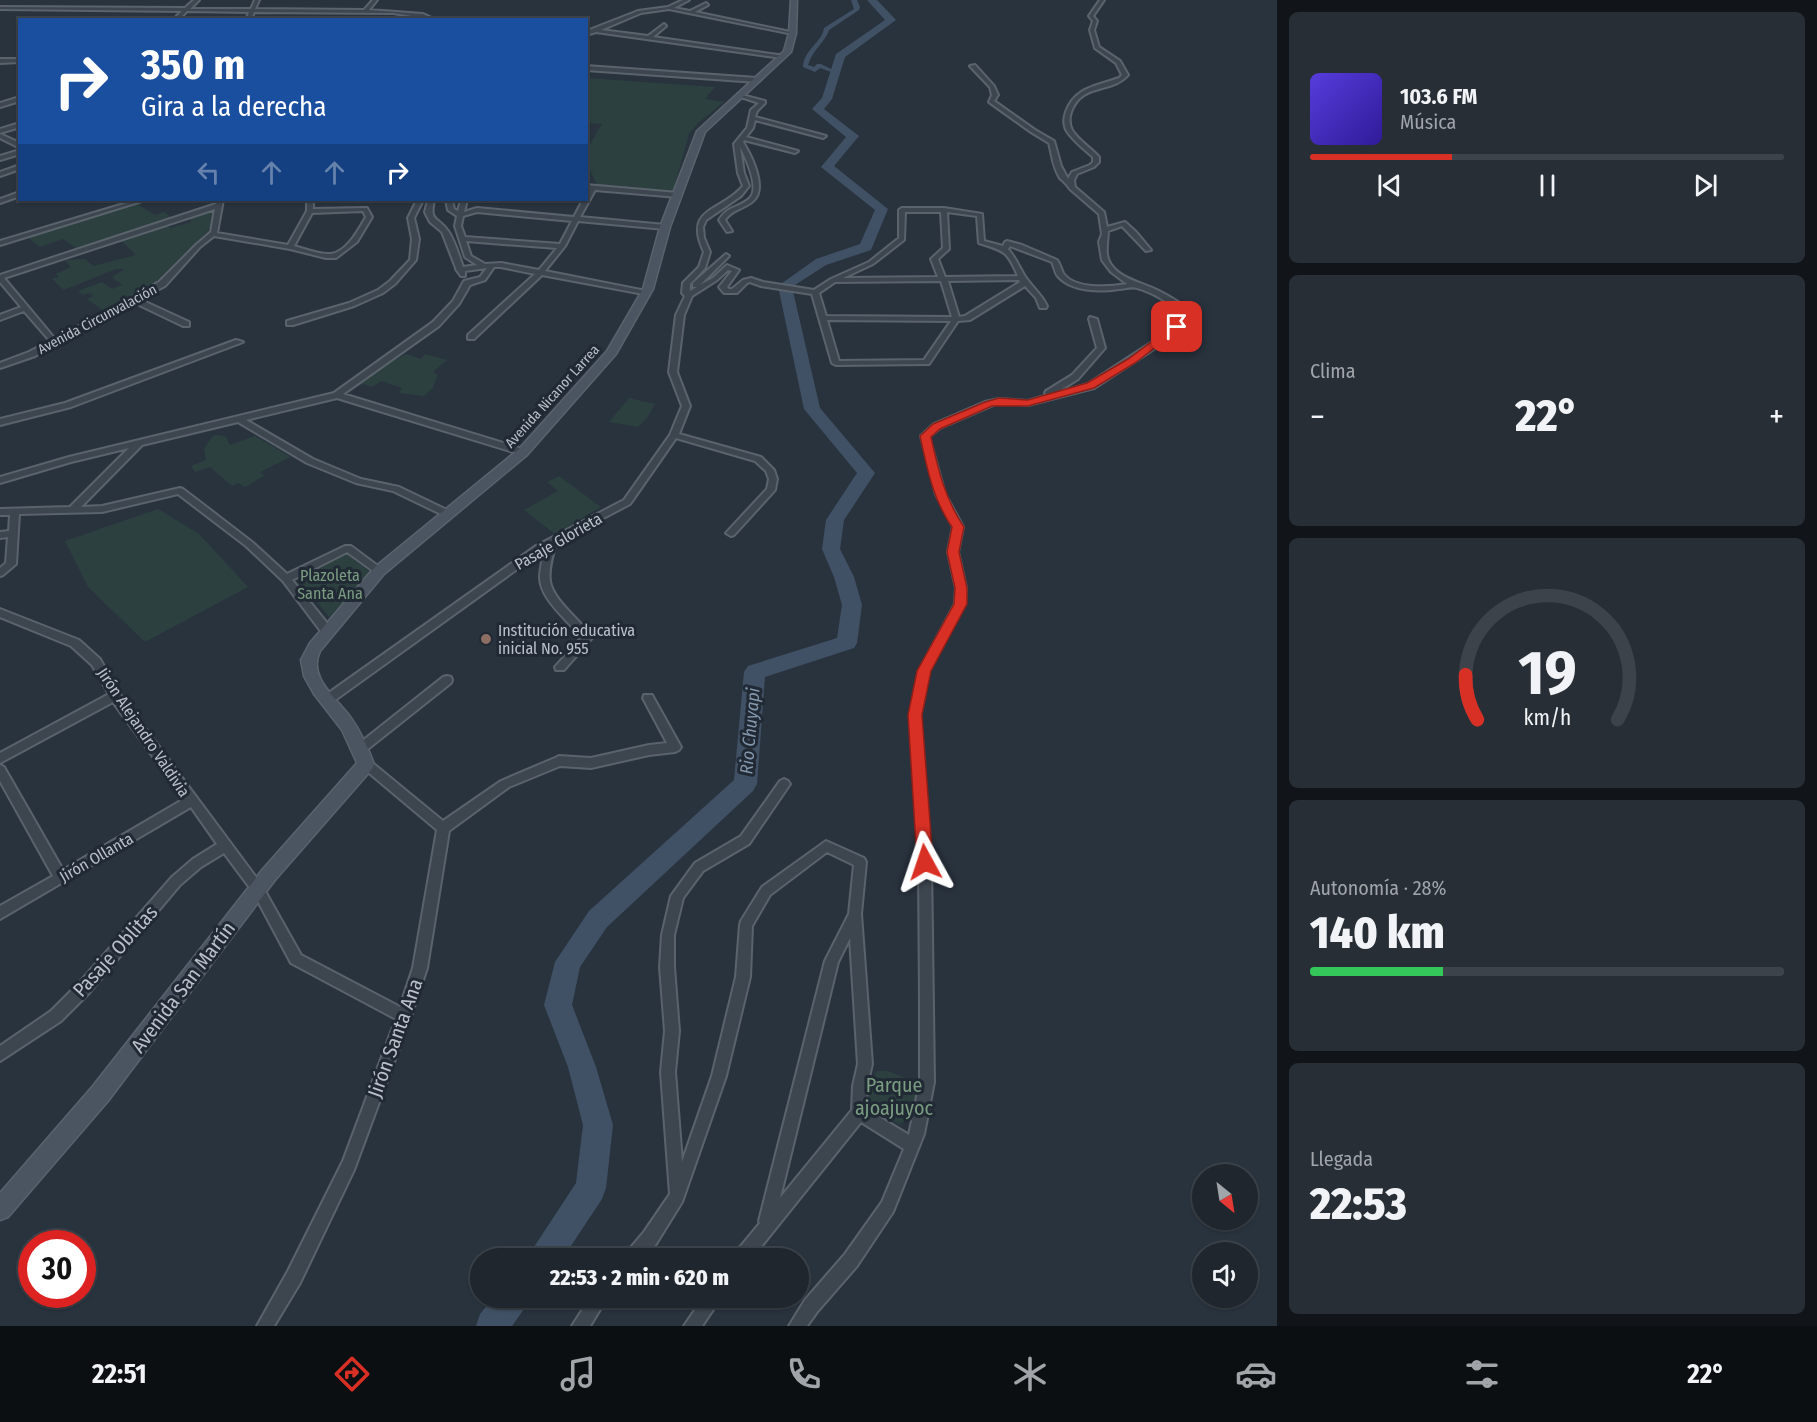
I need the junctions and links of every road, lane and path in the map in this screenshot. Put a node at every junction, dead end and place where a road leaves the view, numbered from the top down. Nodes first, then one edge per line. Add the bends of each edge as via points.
1 (197, 0) edge
2 (257, 0) edge
3 (375, 0) edge
4 (687, 0) edge
5 (793, 0) edge
6 (1102, 0) edge
7 (706, 4) dead end
8 (0, 8) edge
9 (669, 8) junction
10 (183, 10) junction
11 (254, 10) junction
12 (342, 11) junction
13 (366, 11) junction
14 (393, 12) junction
15 (692, 12) junction
16 (177, 18) edge
17 (249, 18) edge
18 (328, 18) edge
19 (378, 18) edge
20 (430, 18) edge
21 (664, 25) dead end
22 (594, 30) junction
23 (588, 33) edge
24 (793, 33) junction
25 (649, 38) junction
26 (782, 56) junction
27 (18, 60) edge
28 (0, 61) edge
29 (973, 66) dead end
30 (588, 68) edge
31 (757, 80) junction
32 (740, 95) junction
33 (18, 100) edge
34 (0, 105) edge
35 (753, 118) junction
36 (18, 126) edge
37 (0, 134) edge
38 (823, 136) dead end
39 (741, 140) junction
40 (18, 145) edge
41 (795, 151) dead end
42 (18, 153) edge
43 (0, 158) edge
44 (18, 168) edge
45 (0, 174) edge
46 (1072, 185) junction
47 (590, 187) edge
48 (18, 195) edge
49 (678, 195) junction
50 (0, 201) edge
51 (139, 201) edge
52 (310, 201) edge
53 (420, 201) edge
54 (431, 201) edge
55 (449, 201) edge
56 (464, 201) edge
57 (584, 201) edge
58 (220, 202) edge
59 (944, 210) junction
60 (310, 211) junction
61 (460, 215) junction
62 (577, 219) junction
63 (665, 227) junction
64 (1104, 230) junction
65 (729, 231) dead end
66 (212, 234) junction
67 (464, 239) junction
68 (0, 243) edge
69 (562, 246) junction
70 (290, 247) junction
71 (1005, 249) junction
72 (1148, 250) dead end
73 (726, 256) dead end
74 (482, 265) junction
75 (492, 265) junction
76 (459, 269) junction
77 (542, 271) junction
78 (0, 278) edge
79 (1022, 278) junction
80 (943, 279) junction
81 (833, 280) junction
82 (467, 283) junction
83 (1135, 284) junction
84 (815, 292) junction
85 (646, 293) junction
86 (689, 295) junction
87 (132, 298) junction
88 (1042, 306) dead end
89 (25, 308) junction
90 (0, 318) edge
91 (824, 318) junction
92 (956, 319) junction
93 (1093, 319) dead end
94 (290, 323) dead end
95 (186, 324) dead end
96 (471, 337) dead end
97 (54, 342) junction
98 (239, 342) dead end
99 (0, 366) edge
100 (338, 395) junction
101 (1038, 400) junction
102 (239, 419) junction
103 (0, 422) edge
104 (674, 435) junction
105 (138, 444) junction
106 (523, 452) junction
107 (0, 480) edge
108 (72, 510) junction
109 (15, 511) junction
110 (0, 512) edge
111 (448, 514) junction
112 (731, 533) dead end
113 (13, 534) junction
114 (0, 535) edge
115 (552, 541) junction
116 (379, 571) junction
117 (0, 573) edge
118 (286, 579) junction
119 (0, 613) edge
120 (327, 631) junction
121 (560, 667) dead end
122 (447, 680) dead end
123 (115, 696) junction
124 (648, 698) dead end
125 (327, 700) junction
126 (363, 757) junction
127 (0, 758) edge
128 (0, 770) edge
129 (784, 784) dead end
130 (191, 801) junction
131 (443, 828) junction
132 (226, 845) junction
133 (60, 878) junction
134 (257, 888) junction
135 (0, 913) edge
136 (855, 914) junction
137 (404, 1016) junction
138 (0, 1054) edge
139 (859, 1113) junction
140 (913, 1146) junction
141 (676, 1197) junction
142 (0, 1209) edge
143 (766, 1227) junction
144 (642, 1248) edge
145 (750, 1248) edge
146 (592, 1308) edge
147 (705, 1308) edge
148 (265, 1326) edge
149 (580, 1326) edge
150 (692, 1326) edge
151 (797, 1326) edge

1 - 10 street
2 - 11 street
3 - 13 street
4 - 9 street
5 - 24 main road, Avenida Nicanor Larrea
6 - 46 street via 1090,16 1095,21 1092,30 1097,48 1118,62 1125,75 1084,92 1071,104 1066,120 1070,132 1096,157 1092,166 1074,173
7 - 15 street
8 - 10 street
9 - 15 street
9 - 22 street via 640,12
10 - 11 street
10 - 16 street
11 - 12 street
11 - 17 street
12 - 13 street
12 - 18 street
13 - 14 street
14 - 19 street
14 - 20 street
15 - 24 street
21 - 25 street
22 - 23 street
22 - 25 street
24 - 26 main road, Avenida Nicanor Larrea via 791,45
25 - 26 street
26 - 31 main road, Avenida Nicanor Larrea
27 - 28 street
29 - 46 street via 992,87 995,95 991,100 1052,142 1058,170
30 - 31 street
31 - 32 main road, Avenida Nicanor Larrea
32 - 35 street via 764,102 754,110
32 - 49 main road, Avenida Nicanor Larrea via 700,131
33 - 34 street
35 - 38 street
35 - 39 street
36 - 37 street
37 - 40 street
39 - 41 street
39 - 65 street via 757,184 752,199 725,213 722,220
39 - 86 street, Pasaje Glorieta via 737,144 746,186 733,201 707,214 700,225 699,239 707,252 702,267 687,283
42 - 43 street
44 - 45 street
46 - 64 street via 1102,213
47 - 49 street
48 - 50 street
49 - 63 main road, Avenida Nicanor Larrea
51 - 68 street
52 - 60 street
53 - 94 street via 411,218 415,231 413,260 400,275 370,297
54 - 76 street via 428,212 432,221 445,231
55 - 61 street via 452,210
56 - 61 street
57 - 62 street
58 - 66 street
58 - 78 street
59 - 71 street via 980,215 981,242
59 - 80 street via 946,249 934,260
59 - 81 street via 902,210 902,239 871,263
60 - 70 street
60 - 70 street via 365,209 369,217 355,241 336,256
61 - 62 street via 477,210
61 - 67 street via 458,226
62 - 63 street
62 - 69 street
63 - 85 main road, Avenida Nicanor Larrea
64 - 72 street via 1123,223
64 - 83 street via 1105,260 1121,277
66 - 70 street
66 - 87 street, Avenida Circunvalación via 162,284
67 - 69 street
67 - 74 street via 468,257
69 - 77 street
71 - 79 street via 1018,264
71 - 83 street via 1007,243 1044,254 1055,261 1064,278 1075,283 1112,289
73 - 86 street
74 - 75 street
74 - 76 street
75 - 77 street
75 - 82 street via 479,282
76 - 82 street
77 - 85 street
77 - 96 street
78 - 89 street
79 - 80 street
79 - 88 street
79 - 92 street via 1022,285 967,318
80 - 81 street
80 - 92 street
81 - 84 street
82 - 100 street via 436,324
83 - 101 street via 1156,292 1191,315 1160,341 1090,386
84 - 86 street via 751,280 727,291 723,287 736,270 727,267
84 - 91 street
85 - 106 main road, Avenida Nicanor Larrea via 612,352
86 - 104 street, Pasaje Glorieta via 680,315 673,372 687,406
87 - 95 street
87 - 97 street, Avenida Circunvalación
89 - 90 street
89 - 97 street
91 - 92 street
91 - 92 street via 836,363 926,362
93 - 101 street via 1101,348 1075,377
97 - 99 street, Avenida Circunvalación
98 - 103 street via 68,405
100 - 102 street
100 - 106 street
101 - 140 street via 988,404 937,426 926,436 936,483 958,527 953,552 961,588 960,604 924,671 915,715 925,862 927,1082
102 - 105 street
102 - 111 street via 310,461 360,481 396,489
104 - 112 street via 758,459 770,470 771,490
104 - 115 street, Pasaje Glorieta via 627,502
105 - 107 street
105 - 108 street
106 - 111 main road, Avenida Nicanor Larrea
108 - 109 street
108 - 118 street via 102,509 180,491 249,544
109 - 110 street
109 - 113 street
111 - 116 main road, Avenida Nicanor Larrea
113 - 114 street
113 - 117 street via 10,564
115 - 121 street via 546,586 587,638
115 - 125 street, Pasaje Glorieta via 483,586
116 - 118 street via 348,548
116 - 120 main road, Avenida Nicanor Larrea
118 - 120 street
119 - 123 street, Jirón Alejandro Valdivia via 75,643 96,662
120 - 125 main road, Avenida Nicanor Larrea via 312,653 308,668
122 - 126 street
123 - 127 street
123 - 130 street, Jirón Alejandro Valdivia
124 - 131 street via 675,747 591,763 559,761 505,784
125 - 126 main road, Avenida Nicanor Larrea
126 - 131 street
126 - 134 main road, Avenida San Martín
128 - 133 street
129 - 141 street via 745,840 699,867 677,896 668,935 672,1031 668,1072
130 - 132 street, Jirón Alejandro Valdivia
130 - 133 street, Jirón Ollanta
131 - 137 street, Jirón Santa Ana via 420,968
132 - 134 street, Jirón Alejandro Valdivia
132 - 138 street, Pasaje Oblitas via 176,881 56,1016
133 - 135 street, Jirón Ollanta
134 - 137 street, Jirón Alejandro Valdivia via 296,959
134 - 142 main road, Avenida San Martín via 127,1061 45,1163
136 - 139 street via 865,1041
136 - 141 street via 860,862 826,846 766,891 746,925 743,976 718,1076
136 - 143 street via 832,962
137 - 148 street, Jirón Santa Ana via 349,1165 294,1277
139 - 140 street
139 - 143 street
140 - 151 street via 888,1207
141 - 144 street
143 - 145 street
146 - 149 street
147 - 150 street

